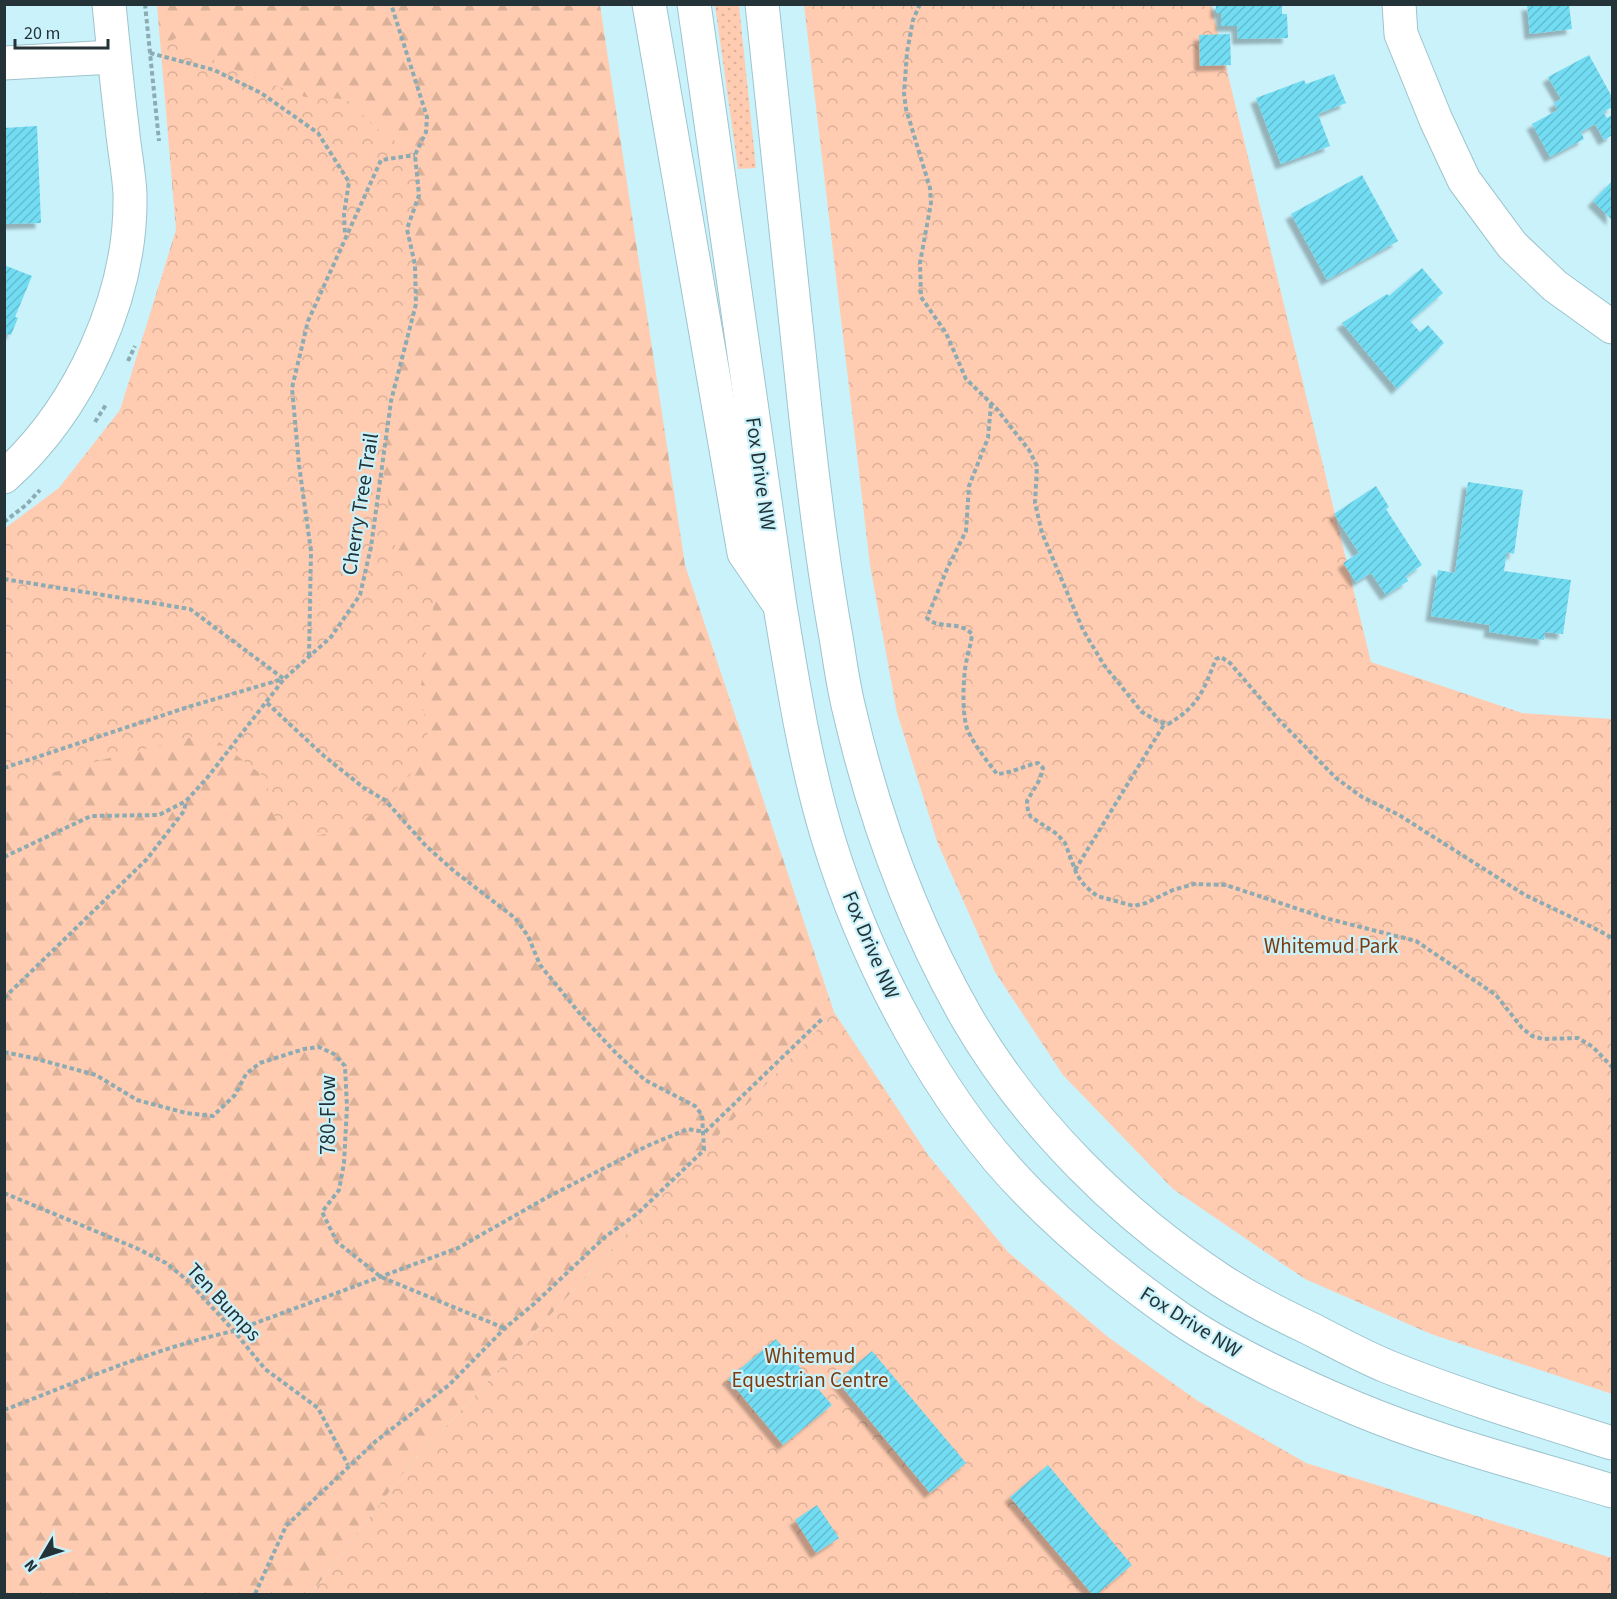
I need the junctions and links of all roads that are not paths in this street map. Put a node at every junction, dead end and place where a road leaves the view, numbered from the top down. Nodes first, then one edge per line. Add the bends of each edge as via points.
1 (109, 4) edge
2 (649, 4) edge
3 (694, 4) edge
4 (762, 4) edge
5 (1399, 4) edge
6 (113, 57) junction
7 (4, 63) edge
8 (1612, 327) edge
9 (4, 477) edge
10 (780, 606) junction
11 (1612, 1443) edge
12 (1612, 1491) edge

1 - 6 main road
2 - 10 main road via 744,553
3 - 10 main road, Fox Drive NW
4 - 11 main road via 810,461 828,594 849,707 879,817 903,886 968,1020 1008,1081 1096,1180 1163,1238 1224,1282 1382,1364 1469,1398
5 - 8 main road via 1401,34 1464,180 1512,245 1555,286
6 - 7 main road
6 - 9 main road via 130,193 116,293 89,364 67,402 42,437
10 - 12 main road, Fox Drive NW via 812,779 855,913 896,1005 947,1091 1030,1194 1130,1282 1182,1320 1245,1356 1358,1410

